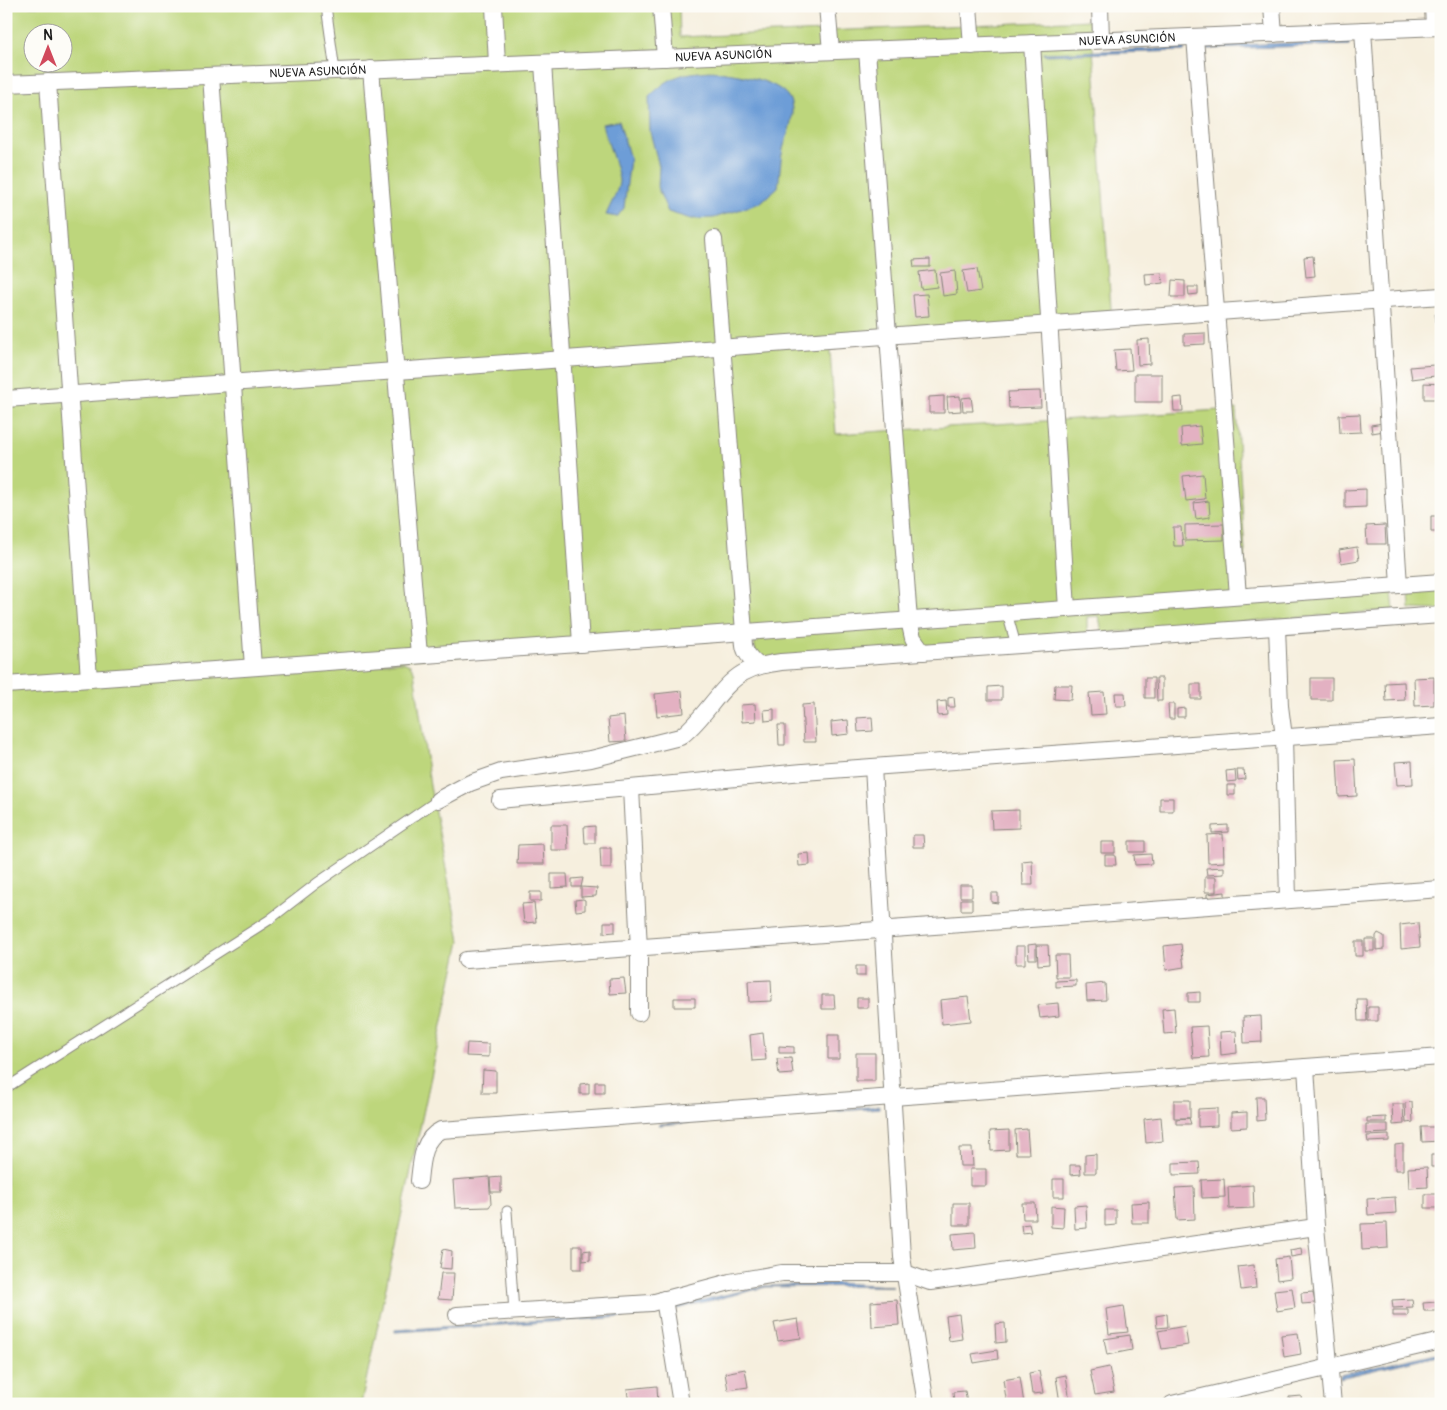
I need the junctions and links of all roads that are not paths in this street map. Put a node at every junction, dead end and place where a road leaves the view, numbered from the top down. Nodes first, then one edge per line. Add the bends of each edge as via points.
1 (326, 6) edge
2 (494, 6) edge
3 (661, 6) edge
4 (827, 6) edge
5 (969, 6) edge
6 (1100, 6) edge
7 (1272, 6) edge
8 (1433, 6) edge
9 (1438, 27) edge
10 (1363, 30) junction
11 (1274, 34) junction
12 (1195, 37) junction
13 (1101, 40) junction
14 (1032, 43) junction
15 (972, 46) junction
16 (867, 50) junction
17 (831, 51) junction
18 (665, 58) junction
19 (543, 63) junction
20 (497, 64) junction
21 (371, 70) junction
22 (335, 71) junction
23 (211, 76) junction
24 (48, 82) junction
25 (6, 84) edge
26 (714, 239) dead end
27 (1441, 296) edge
28 (1379, 301) junction
29 (1216, 312) junction
30 (1050, 324) junction
31 (888, 336) junction
32 (723, 348) junction
33 (562, 359) junction
34 (396, 371) junction
35 (232, 383) junction
36 (69, 395) junction
37 (6, 399) edge
38 (1441, 582) edge
39 (1399, 585) junction
40 (1238, 596) junction
41 (1067, 608) junction
42 (1006, 613) junction
43 (1441, 615) edge
44 (909, 620) junction
45 (1276, 627) junction
46 (744, 632) junction
47 (581, 644) junction
48 (1016, 645) junction
49 (923, 652) junction
50 (419, 655) junction
51 (759, 666) junction
52 (253, 667) junction
53 (90, 679) junction
54 (6, 685) edge
55 (1441, 726) edge
56 (1284, 737) junction
57 (873, 767) junction
58 (630, 788) junction
59 (438, 800) joint
60 (500, 800) dead end
61 (1441, 889) edge
62 (1288, 900) junction
63 (883, 930) junction
64 (639, 949) junction
65 (466, 960) dead end
66 (639, 1013) dead end
67 (1441, 1057) edge
68 (1306, 1067) junction
69 (6, 1088) edge
70 (893, 1096) junction
71 (419, 1181) dead end
72 (507, 1211) dead end
73 (1316, 1227) junction
74 (905, 1273) junction
75 (664, 1299) junction
76 (514, 1312) junction
77 (457, 1315) dead end
78 (1441, 1341) edge
79 (1330, 1367) junction
80 (681, 1404) edge
81 (926, 1404) edge
82 (1172, 1404) edge
83 (1333, 1404) edge

1 - 22 lane
2 - 20 street
3 - 18 street
4 - 17 street
5 - 15 street
6 - 13 street
7 - 11 street
8 - 9 street
9 - 10 street, NUEVA ASUNCIÓN
10 - 11 street, NUEVA ASUNCIÓN
10 - 28 street
11 - 12 street, NUEVA ASUNCIÓN
12 - 13 street, NUEVA ASUNCIÓN
12 - 29 street
13 - 14 street, NUEVA ASUNCIÓN
14 - 15 street, NUEVA ASUNCIÓN
14 - 30 street
15 - 16 street, NUEVA ASUNCIÓN
16 - 17 street, NUEVA ASUNCIÓN
16 - 31 street
17 - 18 street, NUEVA ASUNCIÓN
18 - 19 street, NUEVA ASUNCIÓN
19 - 20 street, NUEVA ASUNCIÓN
19 - 33 street
20 - 21 street, NUEVA ASUNCIÓN
21 - 22 street, NUEVA ASUNCIÓN
21 - 34 street
22 - 23 street, NUEVA ASUNCIÓN
23 - 24 street, NUEVA ASUNCIÓN
23 - 35 street
24 - 25 street, NUEVA ASUNCIÓN
24 - 36 street
26 - 32 street
27 - 28 street
28 - 29 street
28 - 39 street
29 - 30 street
29 - 40 street
30 - 31 street
30 - 41 street
31 - 32 street
31 - 44 street
32 - 33 street
32 - 46 street
33 - 34 street
33 - 47 street
34 - 35 street
34 - 50 street
35 - 36 street
35 - 52 street
36 - 37 street
36 - 53 street
38 - 39 street
39 - 40 street
40 - 41 street
41 - 42 street
42 - 44 street
42 - 48 lane
43 - 45 street
44 - 46 street
44 - 49 street via 913,638
45 - 48 street
45 - 56 street
46 - 47 street
46 - 51 street via 746,655
47 - 50 street
48 - 49 street
49 - 51 street
50 - 52 street
51 - 59 street via 742,673 680,737 591,760 501,772 470,783
52 - 53 street
53 - 54 street
55 - 56 street
56 - 57 street
56 - 62 street
57 - 58 street
57 - 63 street
58 - 60 street
58 - 64 street
59 - 69 lane via 269,920
61 - 62 street
62 - 63 street
63 - 64 street
63 - 70 street
64 - 65 street
64 - 66 street
67 - 68 street
68 - 70 street
68 - 73 street
70 - 71 street via 442,1130 430,1138 421,1156
70 - 74 street
72 - 76 lane
73 - 74 street via 930,1282
73 - 79 street
74 - 75 street via 754,1276
74 - 81 street
75 - 76 street via 651,1303
75 - 80 street
76 - 77 street
78 - 79 street
79 - 82 street
79 - 83 street

